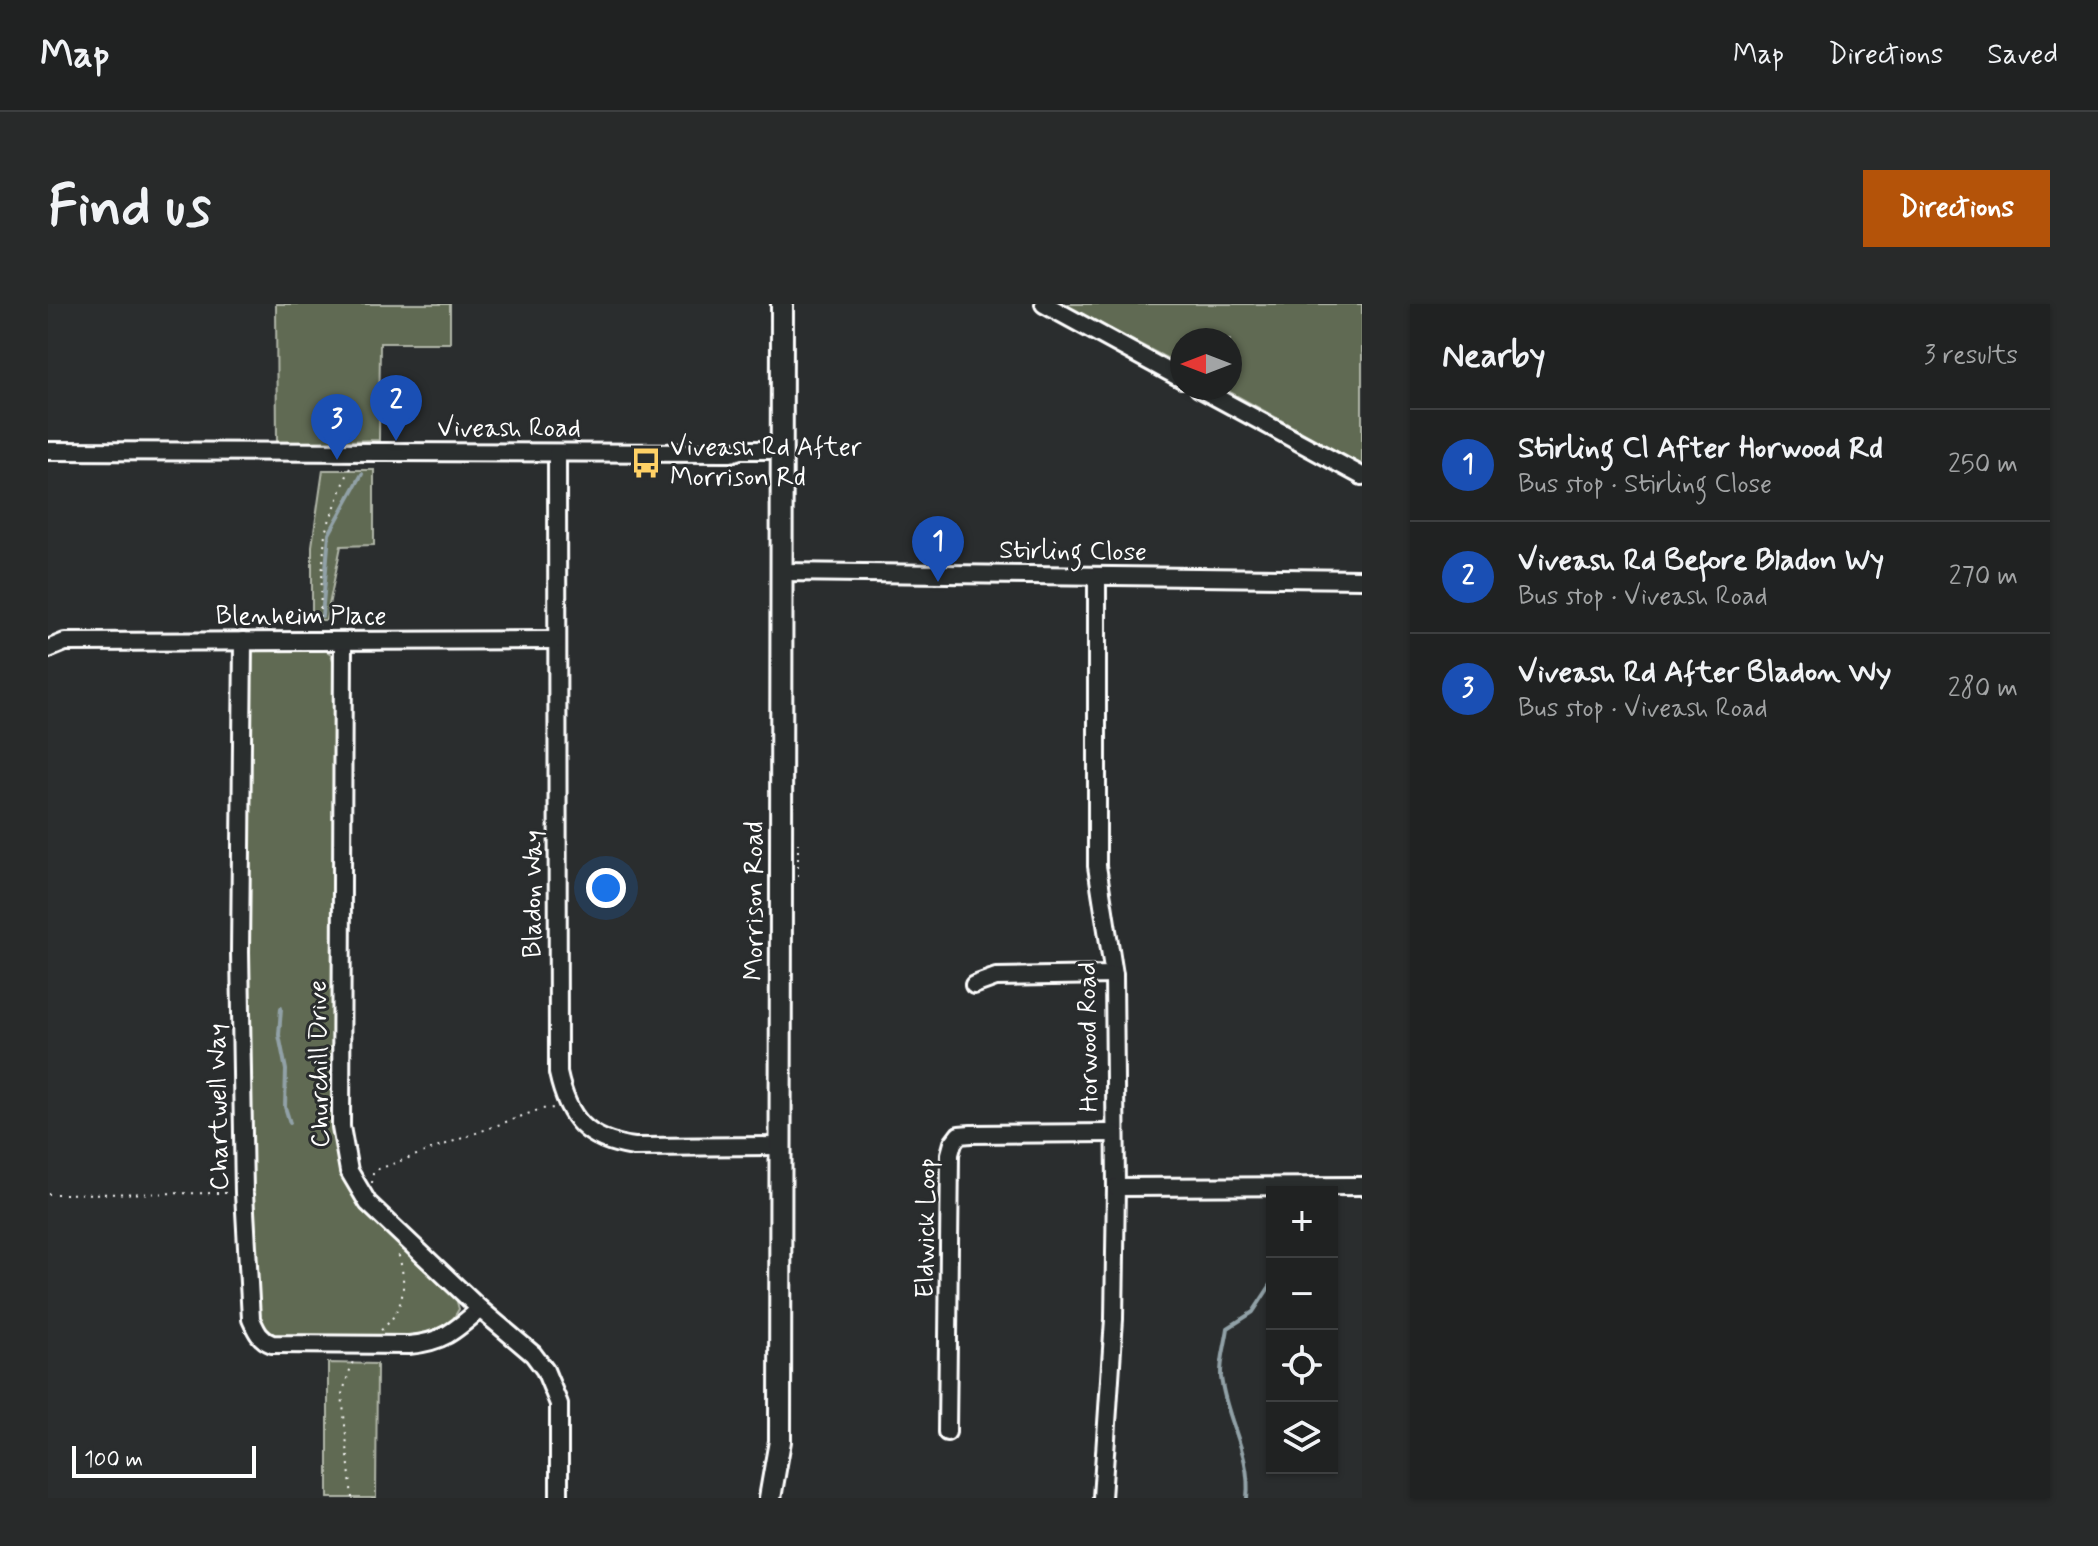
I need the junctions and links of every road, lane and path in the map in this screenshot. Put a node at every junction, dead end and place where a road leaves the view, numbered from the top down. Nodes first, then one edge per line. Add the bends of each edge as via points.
1 (782, 304) edge
2 (1044, 304) edge
3 (1170, 372) edge
4 (1221, 400) edge
5 (48, 451) edge
6 (557, 453) junction
7 (783, 454) junction
8 (352, 462) dead end
9 (1362, 476) edge
10 (782, 572) junction
11 (1097, 576) junction
12 (1362, 579) edge
13 (319, 634) dead end
14 (557, 640) junction
15 (243, 641) junction
16 (343, 641) junction
17 (48, 649) edge
18 (1114, 975) junction
19 (974, 985) dead end
20 (567, 1106) junction
21 (1114, 1133) junction
22 (779, 1146) junction
23 (1362, 1186) edge
24 (1116, 1187) junction
25 (360, 1190) junction
26 (244, 1193) junction
27 (48, 1194) edge
28 (397, 1250) dead end
29 (480, 1309) junction
30 (379, 1332) dead end
31 (358, 1345) junction
32 (947, 1432) dead end
33 (352, 1498) edge
34 (559, 1498) edge
35 (770, 1498) edge
36 (1102, 1498) edge

1 - 7 main road, Morrison Road
2 - 3 street
4 - 9 street
5 - 6 street, Viveash Road
6 - 7 street, Viveash Road
6 - 14 street, Bladon Way
7 - 10 main road, Morrison Road
8 - 13 path via 325,532
10 - 11 street, Stirling Close
10 - 22 main road, Morrison Road
11 - 12 street, Stirling Close
11 - 18 street, Horwood Road via 1097,866
14 - 16 street, Blenheim Place
14 - 20 street, Bladon Way via 558,1073
15 - 16 street, Blenheim Place
15 - 17 street, Blenheim Place via 65,642
15 - 26 street, Chartwell Way
16 - 25 street, Churchill Drive via 341,1127 349,1171
18 - 19 street via 996,977
18 - 21 street, Horwood Road
20 - 22 street via 583,1127 617,1144
20 - 25 path via 541,1109 376,1170 373,1183
21 - 24 street, Horwood Road
21 - 32 street, Eldwick Loop via 971,1134 959,1135 953,1143
22 - 35 main road, Morrison Road via 780,1441
23 - 24 street
24 - 36 street, Horwood Road
25 - 29 street, Churchill Drive
26 - 27 path
26 - 31 street, Chartwell Way via 249,1303 256,1332 272,1344
28 - 30 path via 404,1295
29 - 31 street, Chartwell Way via 432,1343
29 - 34 street, Churchill Drive via 533,1354 551,1382 559,1404
31 - 33 path via 342,1394

